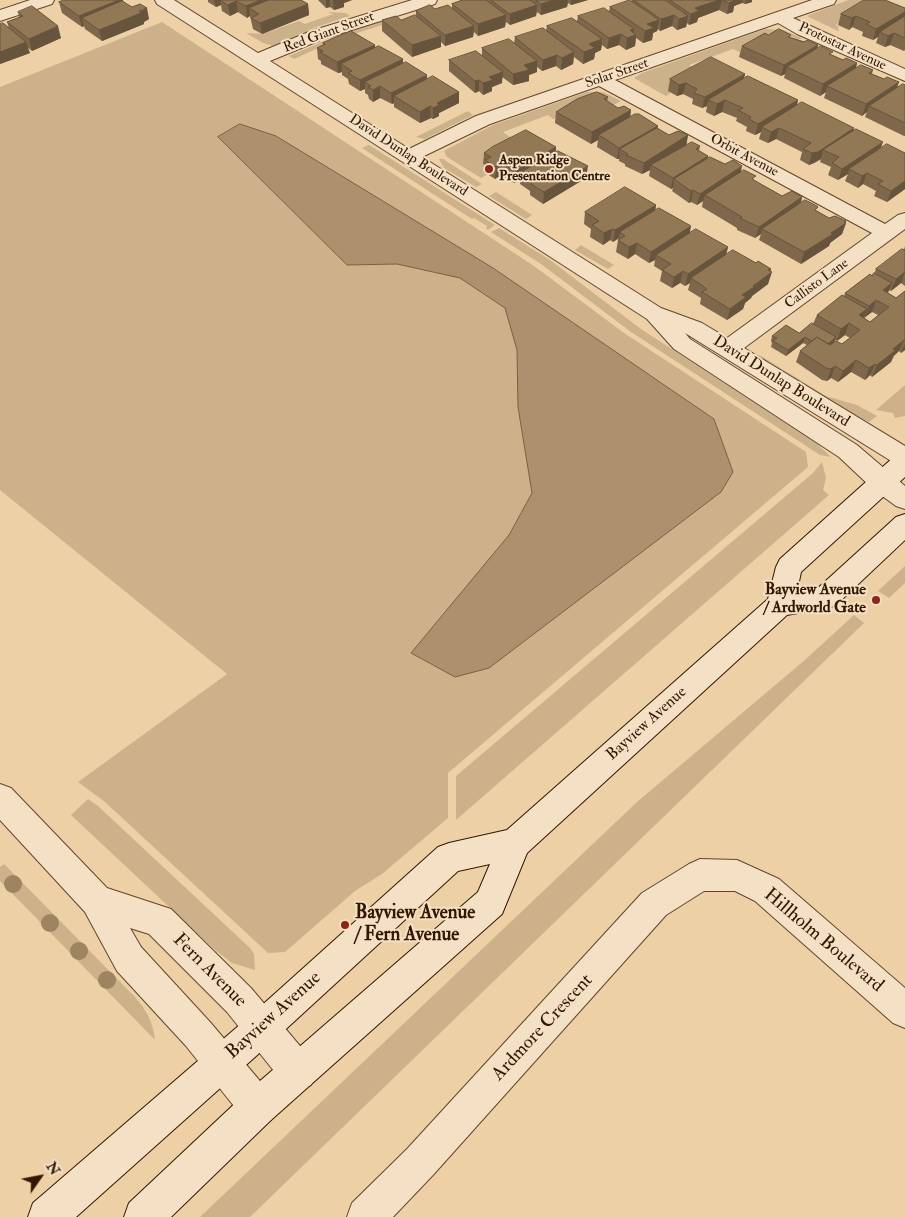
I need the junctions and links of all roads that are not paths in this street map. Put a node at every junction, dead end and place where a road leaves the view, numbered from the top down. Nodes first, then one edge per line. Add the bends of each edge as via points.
1 (46, 0) edge
2 (162, 0) edge
3 (430, 0) edge
4 (828, 0) edge
5 (0, 16) edge
6 (779, 17) junction
7 (258, 60) junction
8 (905, 76) edge
9 (602, 80) junction
10 (409, 156) junction
11 (905, 219) edge
12 (887, 232) junction
13 (653, 313) junction
14 (728, 349) junction
15 (905, 458) edge
16 (905, 462) edge
17 (883, 483) junction
18 (905, 499) edge
19 (905, 524) edge
20 (780, 605) junction
21 (5, 811) edge
22 (515, 843) junction
23 (737, 876) joint
24 (97, 901) junction
25 (905, 1011) edge
26 (262, 1028) junction
27 (222, 1062) junction
28 (298, 1072) junction
29 (258, 1107) junction
30 (47, 1217) edge
31 (143, 1217) edge
32 (366, 1217) edge

1 - 5 street
2 - 7 street, David Dunlap Boulevard
3 - 7 street, Red Giant Street via 317,35
4 - 6 street, Solar Street
6 - 8 street, Protostar Avenue
6 - 9 street, Solar Street
7 - 10 street, David Dunlap Boulevard
9 - 10 street, Solar Street via 483,120
9 - 12 street, Orbit Avenue
10 - 13 street, David Dunlap Boulevard
11 - 12 street, Callisto Lane
12 - 14 street, Callisto Lane
13 - 14 street, David Dunlap Boulevard via 694,328
13 - 17 street, David Dunlap Boulevard via 682,344 848,451
14 - 15 street, David Dunlap Boulevard
16 - 17 street
17 - 18 street, David Dunlap Boulevard
17 - 20 street via 788,567
19 - 20 street via 825,598
20 - 22 street, Bayview Avenue
21 - 24 street, Fern Avenue
22 - 26 street, Bayview Avenue via 449,858
22 - 28 street, Bayview Avenue via 490,903
23 - 25 street, Hillholm Boulevard via 767,890
23 - 32 street, Ardmore Crescent via 700,875 654,904
24 - 26 street, Fern Avenue via 159,921 239,1000
24 - 27 street, Fern Avenue via 129,960
26 - 27 street, Bayview Avenue
26 - 28 street, Fern Avenue
27 - 29 street, Fern Avenue
27 - 30 street, Bayview Avenue
28 - 29 street, Bayview Avenue
29 - 31 street, Bayview Avenue

